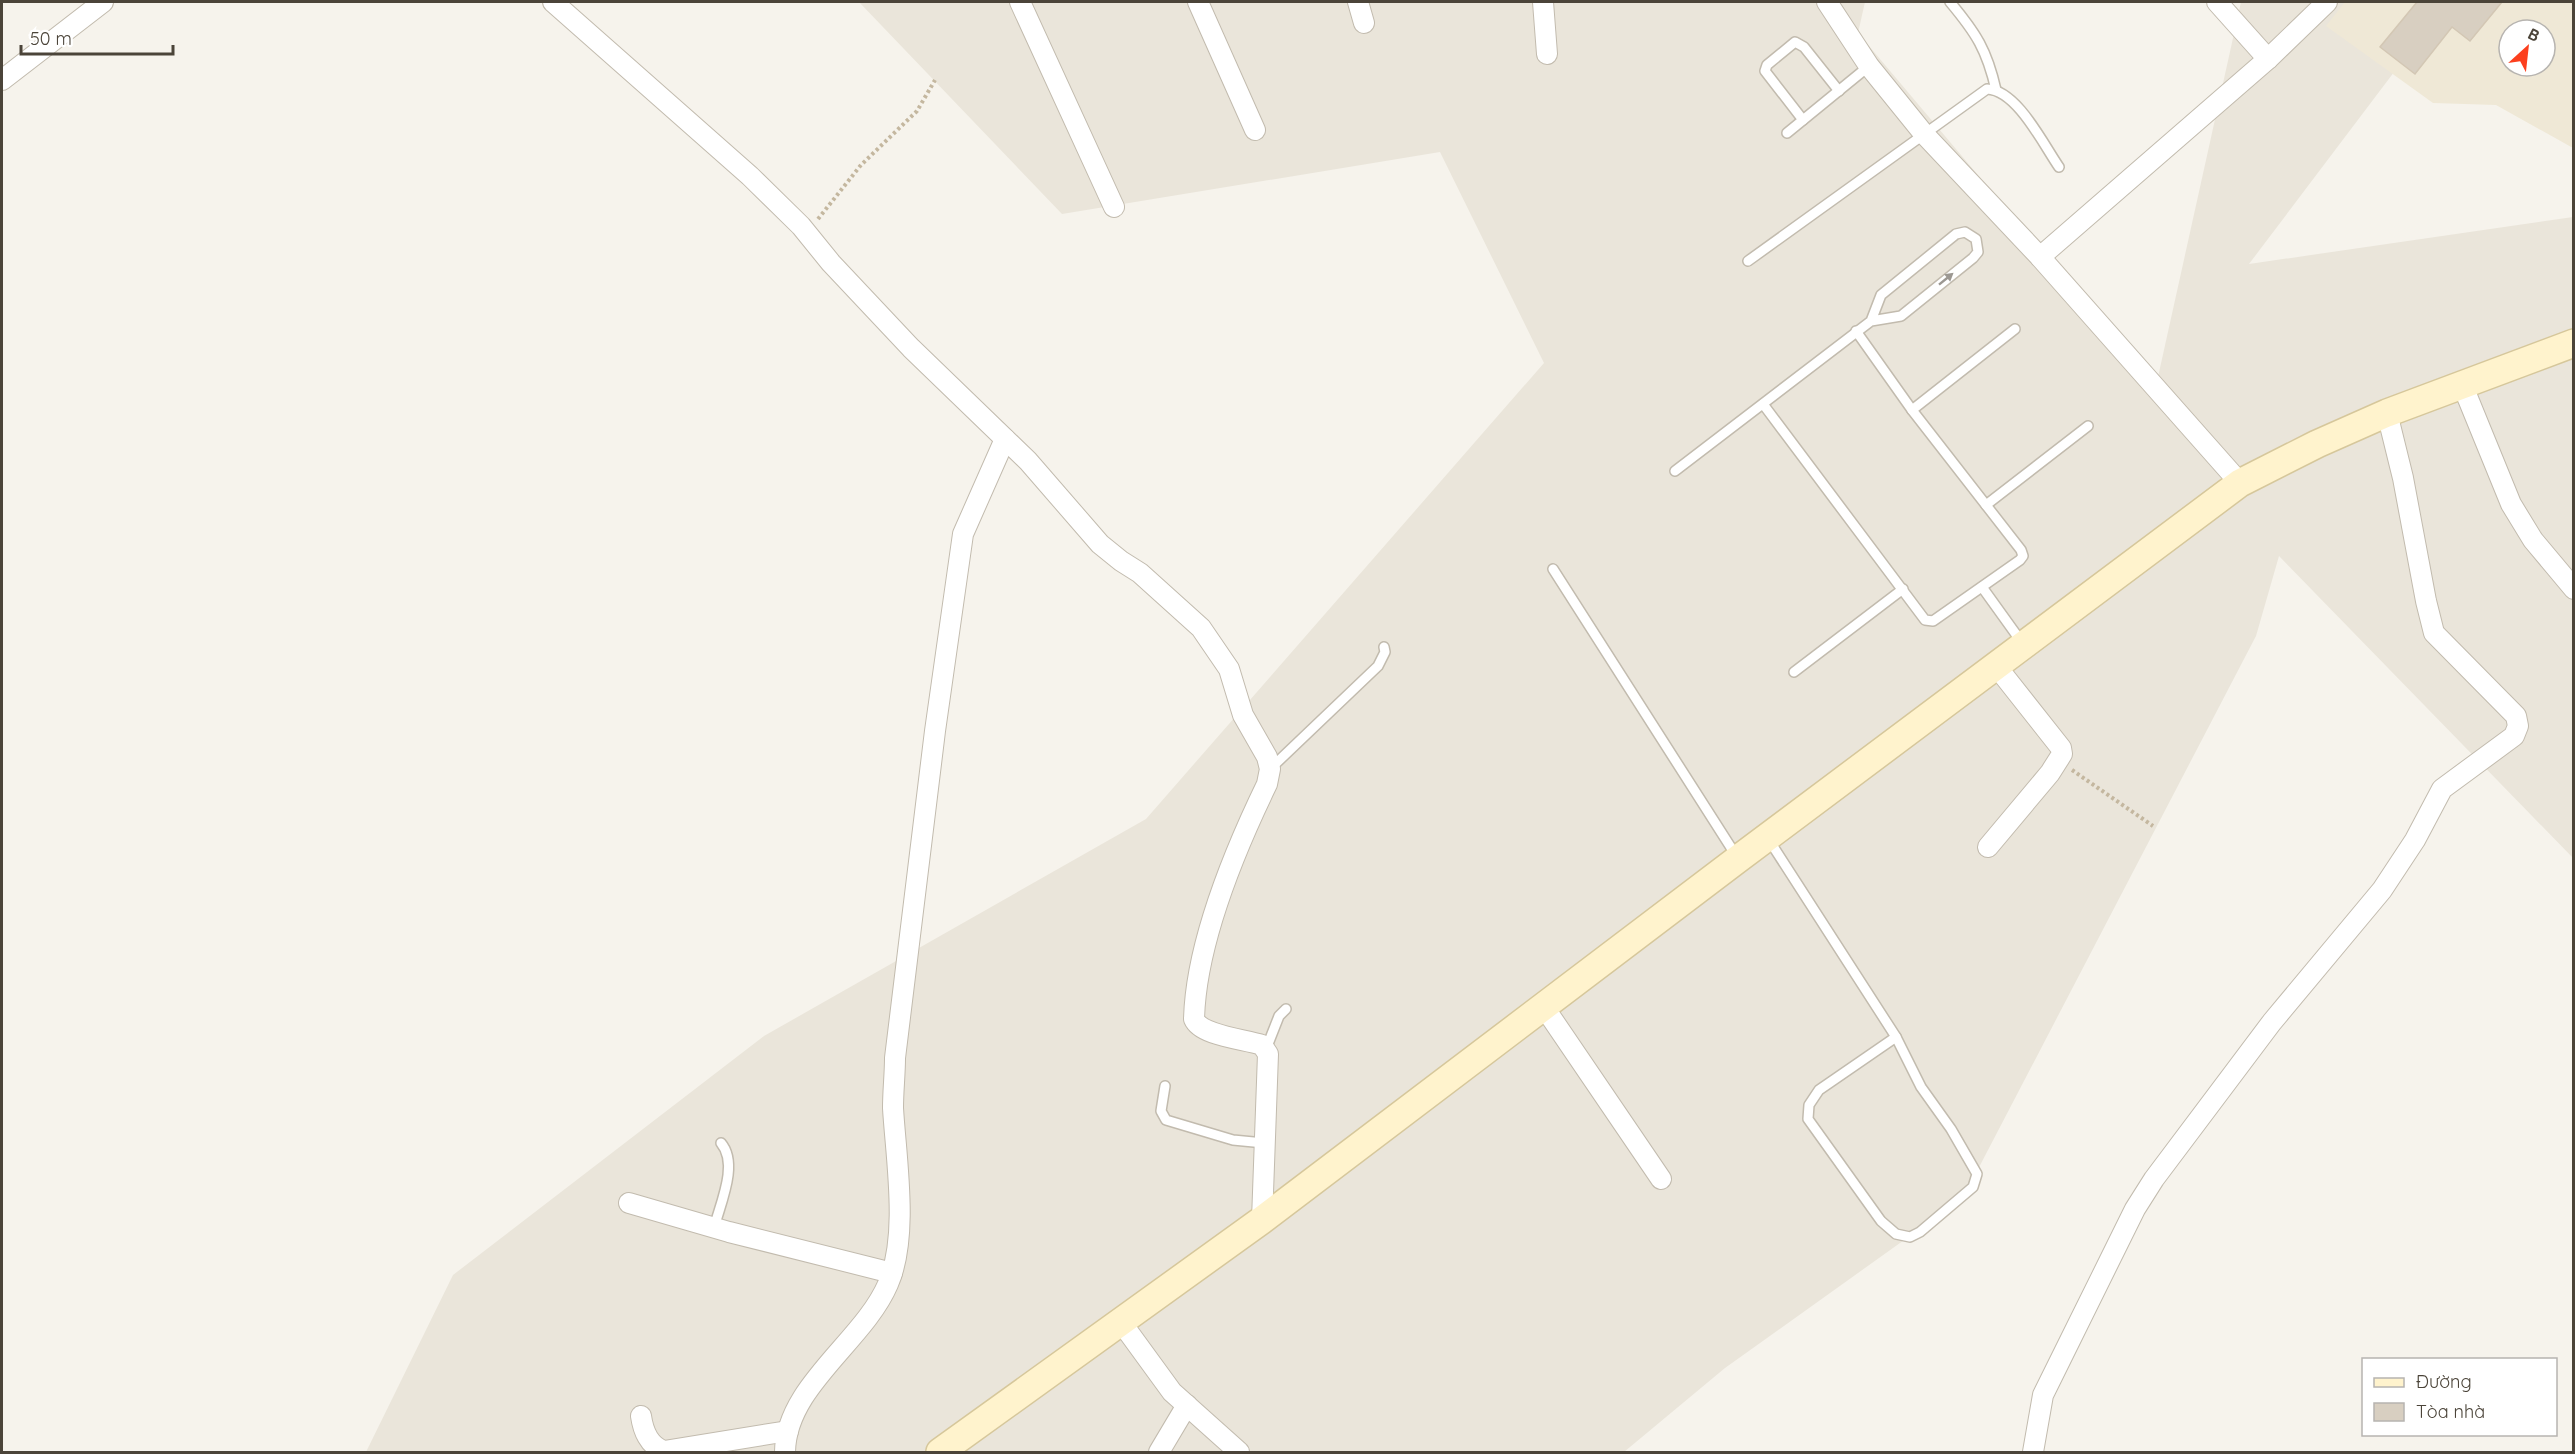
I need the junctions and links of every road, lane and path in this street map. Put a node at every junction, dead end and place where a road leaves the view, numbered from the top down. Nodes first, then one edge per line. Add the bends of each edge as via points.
1 (103, 2) edge
2 (553, 2) edge
3 (1020, 2) edge
4 (1198, 2) edge
5 (1358, 2) edge
6 (1543, 2) edge
7 (1827, 2) edge
8 (1950, 2) edge
9 (2217, 2) edge
10 (2327, 2) edge
11 (1364, 23) dead end
12 (1547, 54) dead end
13 (2268, 59) junction
14 (1869, 66) junction
15 (2, 80) edge
16 (935, 80) dead end
17 (1996, 90) junction
18 (1839, 91) junction
19 (1803, 120) junction
20 (1255, 130) dead end
21 (1787, 134) dead end
22 (1924, 134) junction
23 (2059, 167) dead end
24 (1114, 207) dead end
25 (807, 233) junction
26 (2040, 257) junction
27 (1748, 261) dead end
28 (1871, 321) junction
29 (2015, 329) dead end
30 (1856, 331) junction
31 (2574, 343) edge
32 (2462, 384) junction
33 (1763, 404) junction
34 (1912, 410) junction
35 (2387, 413) junction
36 (2088, 426) dead end
37 (1005, 439) junction
38 (1675, 471) dead end
39 (2240, 483) junction
40 (1986, 505) junction
41 (1553, 569) dead end
42 (1982, 587) junction
43 (1903, 589) junction
44 (2574, 589) edge
45 (2024, 646) junction
46 (1384, 647) dead end
47 (1997, 667) junction
48 (1794, 672) dead end
49 (2060, 760) junction
50 (1270, 769) junction
51 (2152, 826) dead end
52 (1767, 838) junction
53 (1988, 848) dead end
54 (1738, 859) junction
55 (1544, 1007) junction
56 (1286, 1009) dead end
57 (1896, 1036) junction
58 (1266, 1049) junction
59 (1165, 1086) dead end
60 (721, 1143) dead end
61 (1264, 1143) junction
62 (1661, 1179) dead end
63 (629, 1203) dead end
64 (1262, 1220) junction
65 (714, 1228) junction
66 (892, 1273) junction
67 (1121, 1322) junction
68 (1187, 1405) junction
69 (641, 1416) dead end
70 (788, 1431) junction
71 (785, 1452) edge
72 (940, 1452) edge
73 (1160, 1452) edge
74 (1239, 1452) edge
75 (2033, 1452) edge

1 - 15 street
2 - 25 street via 707,136
3 - 24 street
4 - 20 street
5 - 11 street
6 - 12 street
7 - 14 street
8 - 17 lane via 1981,42
9 - 13 street
10 - 13 street
13 - 26 street
14 - 18 lane
14 - 22 street
16 - 25 path via 917,111 861,165
17 - 22 lane via 1988,89
17 - 23 lane via 2013,100
18 - 19 lane
18 - 19 lane via 1804,47 1795,42 1765,71
19 - 21 lane
22 - 26 street
22 - 27 lane
25 - 37 street via 911,348
26 - 39 street
28 -> 28 lane via 1901,316 1973,258 1978,252 1976,239 1965,232 1956,234 1881,295
28 - 30 lane
29 - 34 lane
30 - 33 lane
30 - 34 lane
31 - 32 street
32 - 35 street
32 - 44 street via 2511,504 2533,540
33 - 38 lane
33 - 43 lane
34 - 40 lane
35 - 39 street
35 - 75 street via 2434,633 2516,716 2518,726 2514,736 2442,789 2382,890 2272,1022 2154,1179 2135,1209 2043,1395
36 - 40 lane
37 - 50 street via 1029,460 1100,544 1140,573 1201,628 1229,669 1244,715
37 - 66 street via 963,534 935,731 895,1058 898,1226
39 - 45 street
40 - 42 lane via 2023,553 2020,560
41 - 54 lane
42 - 43 lane via 1929,622
42 - 45 lane
43 - 48 lane
45 - 47 street
46 - 50 lane via 1377,666
47 - 49 street via 2061,748
47 - 52 street
49 - 51 path
49 - 53 street
50 - 58 street via 1220,896 1206,944 1194,1019 1201,1028
52 - 54 street
52 - 57 lane
54 - 55 street
55 - 62 street
55 - 64 street
56 - 58 lane via 1276,1021
57 - 57 lane via 1921,1088 1977,1174 1973,1187 1910,1237 1896,1234 1881,1221 1808,1119 1809,1105 1818,1090
58 - 61 street
59 - 61 lane via 1161,1111 1166,1120 1233,1140
60 - 65 lane via 730,1164
61 - 64 street
63 - 65 street
64 - 67 street
65 - 66 street
66 - 70 street via 875,1309 800,1402
67 - 68 street via 1172,1392
67 - 72 street
68 - 73 street
68 - 74 street
69 - 70 street via 643,1430 657,1448 664,1450
70 - 71 street

